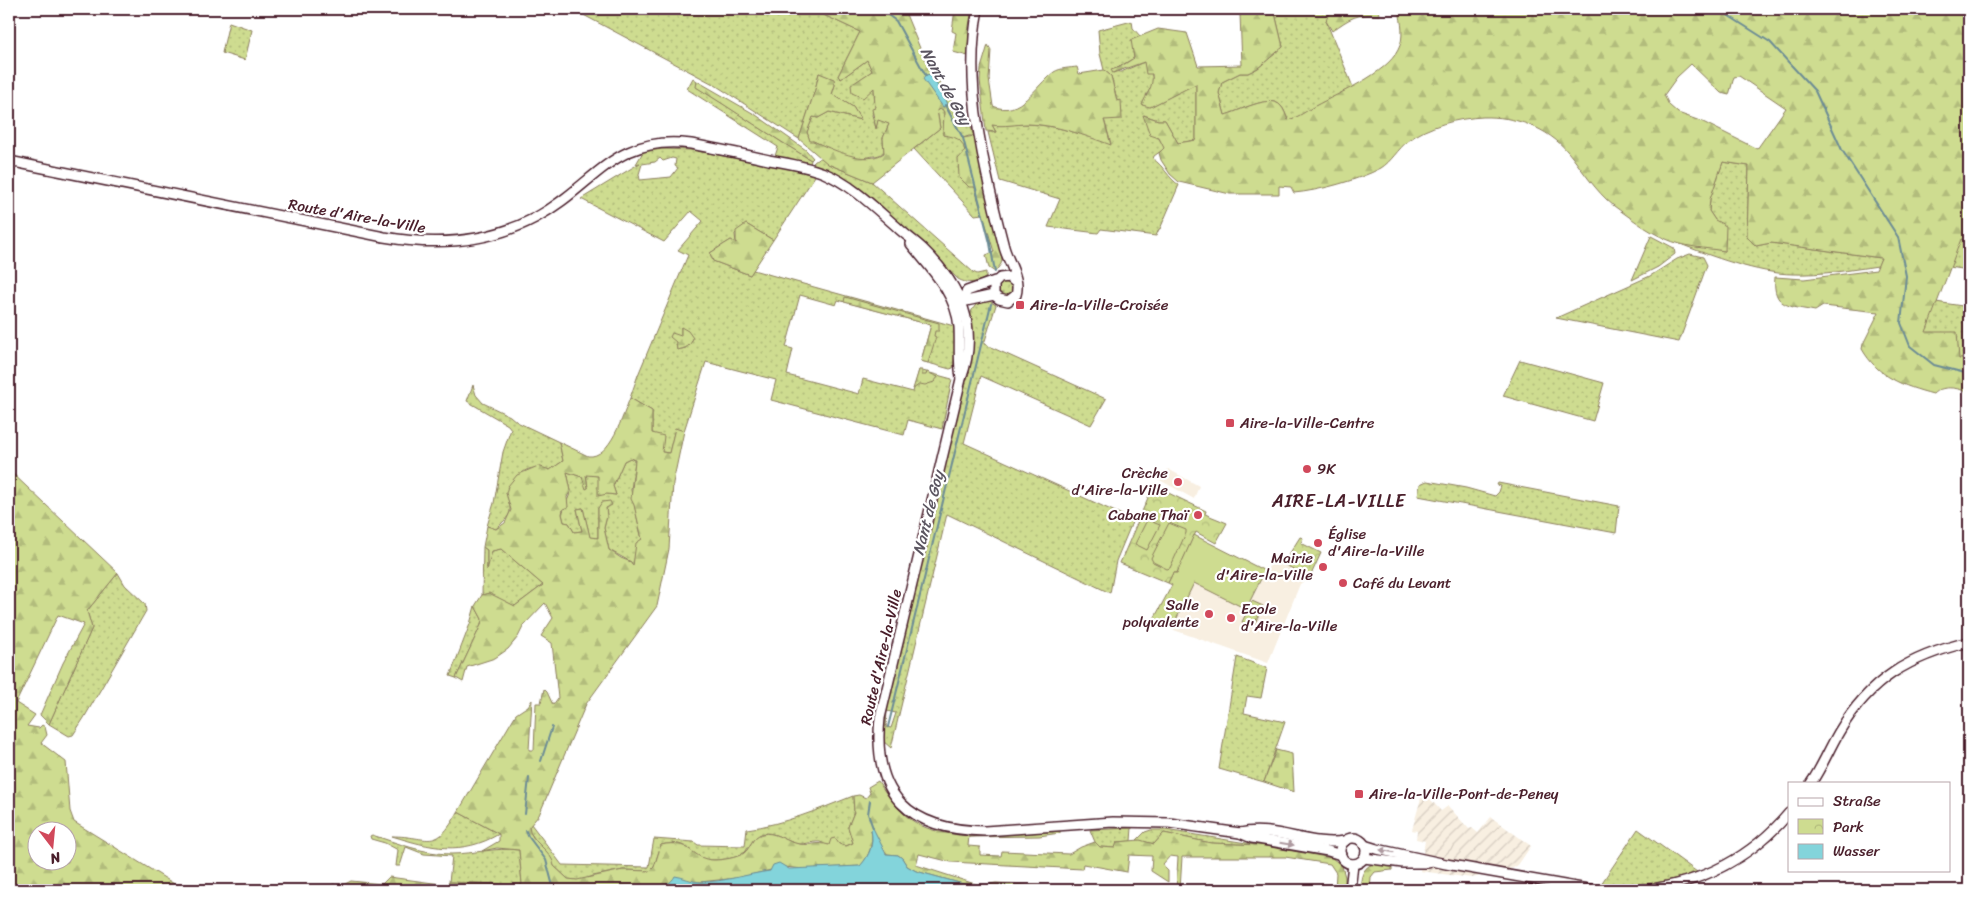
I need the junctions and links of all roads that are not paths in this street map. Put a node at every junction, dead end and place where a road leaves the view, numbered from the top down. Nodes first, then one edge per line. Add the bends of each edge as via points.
1 (978, 9) edge
2 (9, 161) edge
3 (1006, 252) junction
4 (998, 280) junction
5 (1016, 283) junction
6 (994, 294) junction
7 (958, 302) junction
8 (1969, 642) edge
9 (1812, 782) edge
10 (1788, 814) edge
11 (1240, 833) junction
12 (1345, 842) junction
13 (1364, 844) junction
14 (1341, 855) junction
15 (1364, 858) junction
16 (1353, 864) junction
17 (1446, 864) junction
18 (1350, 890) edge
19 (1593, 890) edge
20 (1644, 890) edge

1 - 3 main road via 973,58 975,104 984,161
2 - 7 main road, Route d'Aire-la-Ville via 398,240 444,242 484,237 516,226 564,200 628,151 644,145 676,142 818,171 836,179 898,228
3 - 4 main road
3 - 5 main road
4 - 5 main road via 1009,277
4 - 6 main road
4 - 7 main road via 967,291
5 - 6 main road via 1017,291 1011,300 1002,301
6 - 7 main road
7 - 11 main road, Route d'Aire-la-Ville via 966,317 966,358 880,718 879,757 890,788 916,816 935,825 966,831 1142,822
8 - 9 main road via 1916,659 1874,686 1851,713
10 - 20 main road via 1754,847 1719,869 1686,882
11 - 12 main road, Route d'Aire-la-Ville via 1254,830
11 -> 14 main road, Route d'Aire-la-Ville
12 - 13 main road via 1355,839
12 - 14 main road
13 - 15 main road
17 -> 13 main road via 1377,850
14 - 16 main road via 1346,862
15 - 16 main road
15 - 17 main road
16 - 18 main road
17 - 19 main road

